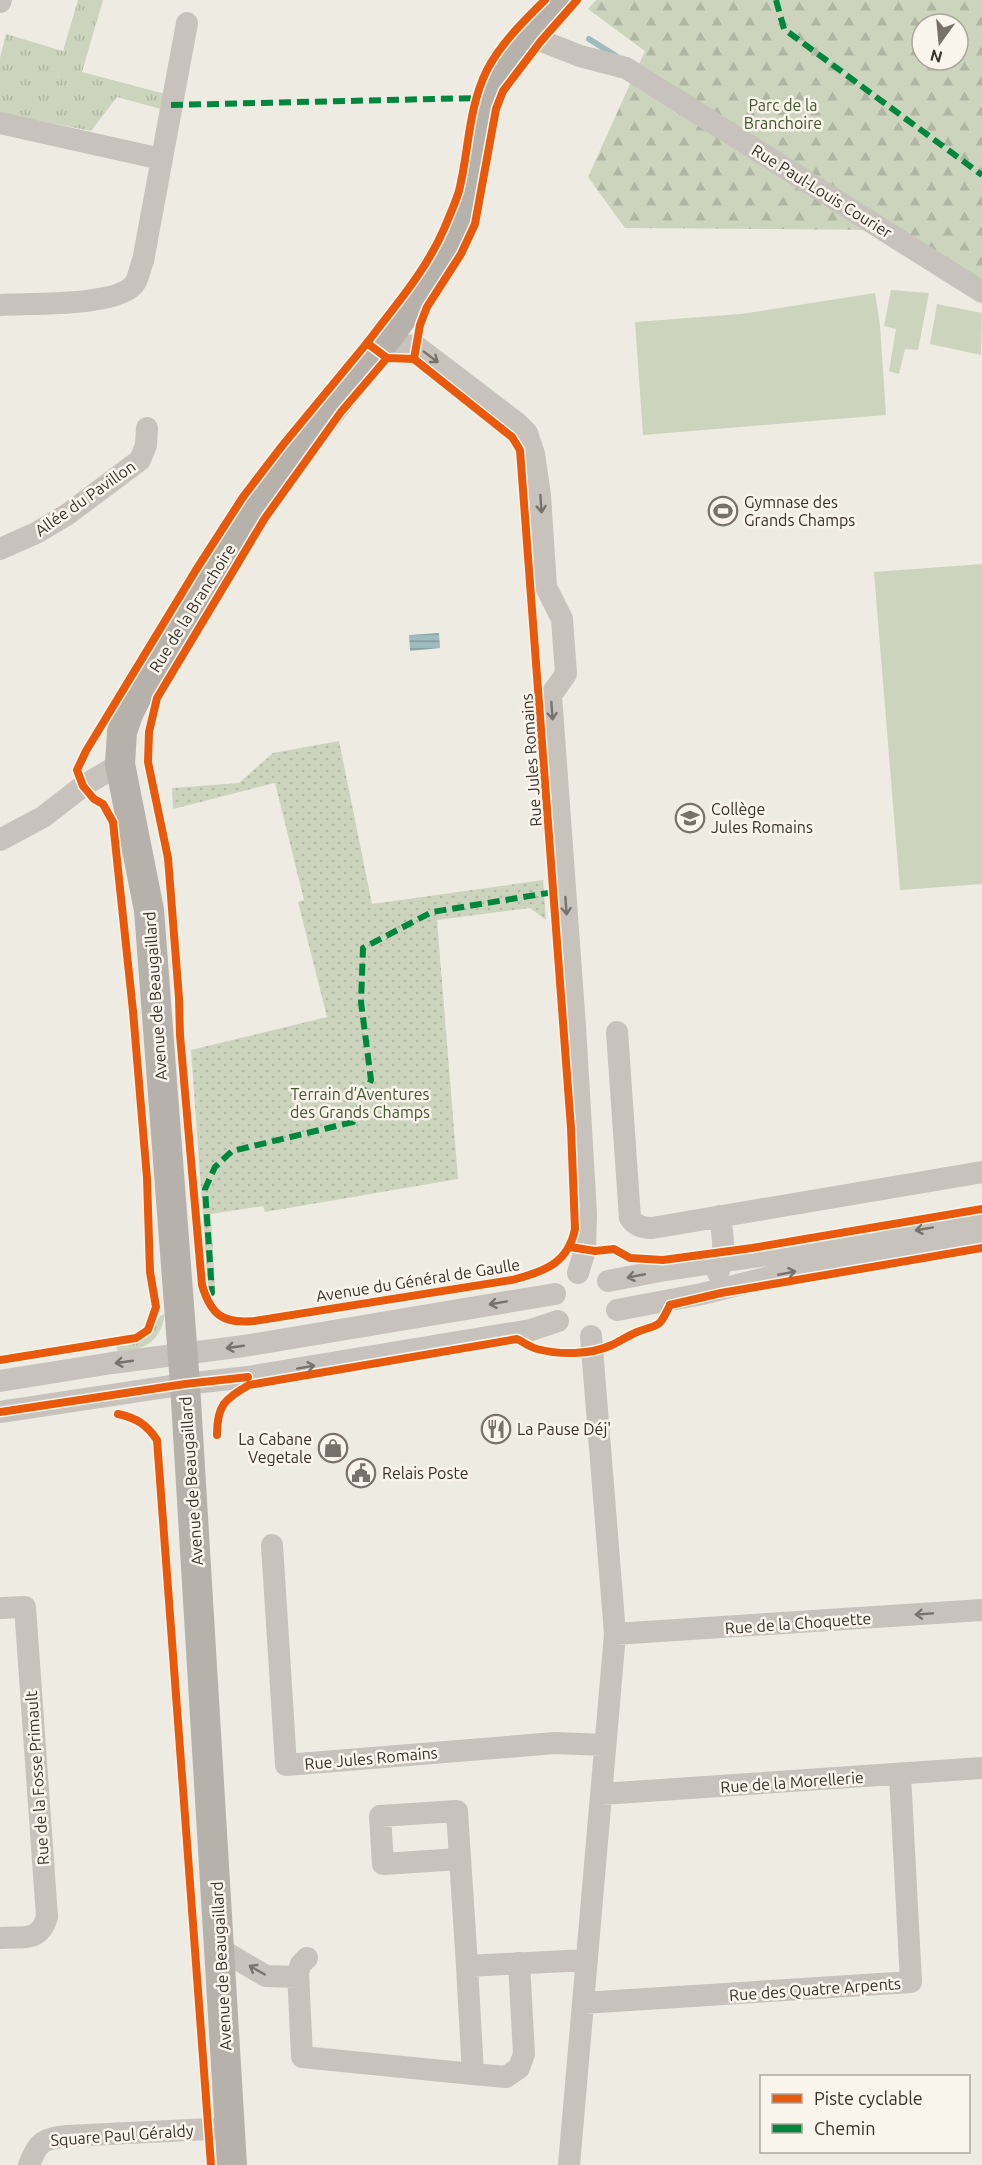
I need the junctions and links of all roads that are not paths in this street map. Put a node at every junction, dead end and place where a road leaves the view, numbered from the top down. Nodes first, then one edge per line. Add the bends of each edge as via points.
1 (562, 0) edge
2 (187, 23) dead end
3 (529, 36) junction
4 (0, 123) edge
5 (161, 159) junction
6 (982, 292) edge
7 (0, 305) edge
8 (377, 351) junction
9 (147, 428) dead end
10 (0, 549) edge
11 (120, 764) junction
12 (0, 840) edge
13 (617, 1032) dead end
14 (982, 1172) edge
15 (720, 1216) junction
16 (982, 1219) edge
17 (982, 1240) edge
18 (723, 1261) junction
19 (578, 1273) junction
20 (608, 1281) junction
21 (555, 1294) junction
22 (702, 1294) junction
23 (617, 1310) junction
24 (558, 1321) junction
25 (591, 1336) junction
26 (182, 1354) junction
27 (0, 1381) edge
28 (185, 1384) junction
29 (0, 1412) edge
30 (272, 1545) dead end
31 (0, 1608) edge
32 (982, 1610) edge
33 (615, 1634) junction
34 (605, 1745) junction
35 (982, 1768) edge
36 (900, 1775) junction
37 (602, 1794) junction
38 (460, 1859) dead end
39 (0, 1938) edge
40 (220, 1949) junction
41 (587, 1960) junction
42 (519, 1963) junction
43 (467, 1966) junction
44 (583, 2003) junction
45 (473, 2074) junction
46 (230, 2128) junction
47 (29, 2165) edge
48 (232, 2165) edge
49 (569, 2165) edge

1 - 3 main road, Rue de la Branchoire
2 - 5 street
3 - 6 street, Rue Paul-Louis Courier via 580,56 626,68
3 - 8 main road, Rue de la Branchoire via 498,75 486,109 465,218 452,249
4 - 5 street
5 - 7 street via 143,261 135,283 126,292 84,302
8 - 11 main road, Rue de la Branchoire via 231,544 128,714 122,732
8 -> 19 street, Rue Jules Romains via 399,345 416,346 517,423 527,433 534,454 546,587 562,620 566,674 551,695 586,1213 585,1250
9 - 10 street, Allée du Pavillon via 140,460 68,514
11 - 12 street via 43,817
11 - 26 main road, Avenue de Beaugaillard via 149,910
13 - 15 street via 630,1218 641,1227 652,1228
14 - 15 street
15 - 18 street via 725,1245
16 -> 18 street
22 -> 17 street via 785,1273
18 -> 20 street
18 - 22 street via 713,1285
19 - 20 street via 594,1273
19 - 21 street via 564,1280
20 - 23 street via 616,1294
21 - 24 street
21 -> 26 street
22 - 23 street
23 - 25 street via 608,1327
24 - 25 street via 569,1331
28 -> 24 street via 531,1330
25 - 33 street
26 -> 27 street
26 - 28 main road, Avenue de Beaugaillard
28 - 29 street
28 - 40 main road, Avenue de Beaugaillard
30 - 34 street, Rue Jules Romains via 286,1765 555,1743
31 - 39 street, Rue de la Fosse Primault via 25,1607 47,1917 39,1933
32 -> 33 street, Rue de la Choquette
33 - 34 street
34 - 37 street
35 - 36 street, Rue de la Morellerie
36 - 37 street, Rue de la Morellerie
36 - 44 street, Rue des Quatre Arpents via 911,1982
37 - 41 street
38 - 43 street
45 -> 40 street via 302,2057 302,1968 266,1976
40 - 46 main road, Avenue de Beaugaillard
41 - 42 street
41 - 44 street
42 - 43 street
42 - 45 street via 524,2054 519,2068 506,2077
43 - 45 street
44 - 49 street
46 - 47 street, Square Paul Géraldy via 47,2139 39,2144
46 - 48 main road, Avenue de Beaugaillard

